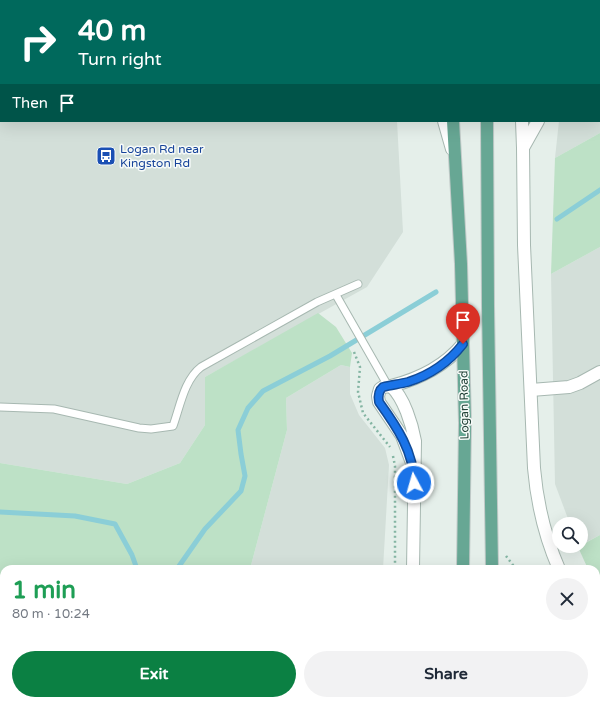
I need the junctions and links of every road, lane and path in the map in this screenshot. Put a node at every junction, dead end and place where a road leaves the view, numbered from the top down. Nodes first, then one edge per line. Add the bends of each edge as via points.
1 (444, 122) edge
2 (453, 122) edge
3 (487, 122) edge
4 (522, 122) edge
5 (537, 122) edge
6 (524, 148) junction
7 (455, 158) junction
8 (358, 284) dead end
9 (336, 294) junction
10 (463, 344) junction
11 (353, 350) dead end
12 (600, 372) edge
13 (389, 386) junction
14 (531, 390) junction
15 (0, 407) edge
16 (391, 448) dead end
17 (392, 454) dead end
18 (414, 472) junction
19 (395, 565) edge
20 (413, 565) edge
21 (463, 565) edge
22 (494, 565) edge
23 (557, 565) edge

1 - 7 street
2 - 7 main road, Logan Road
3 - 22 main road, Logan Road
4 - 6 street
5 - 6 street
6 - 14 street via 524,245
7 - 10 main road, Logan Road
8 - 9 lane
9 - 13 lane
9 - 15 lane via 205,364 192,378 184,393 173,426 139,428 54,409
10 - 13 street via 454,355 429,372 410,381
10 - 21 main road, Logan Road
11 - 16 path via 360,367 358,392 363,413
12 - 14 street via 569,387
13 - 18 street via 400,398 413,427
13 - 18 street via 380,389 379,402 402,436
14 - 23 street via 536,493 546,535
17 - 19 path via 395,466
18 - 20 street

